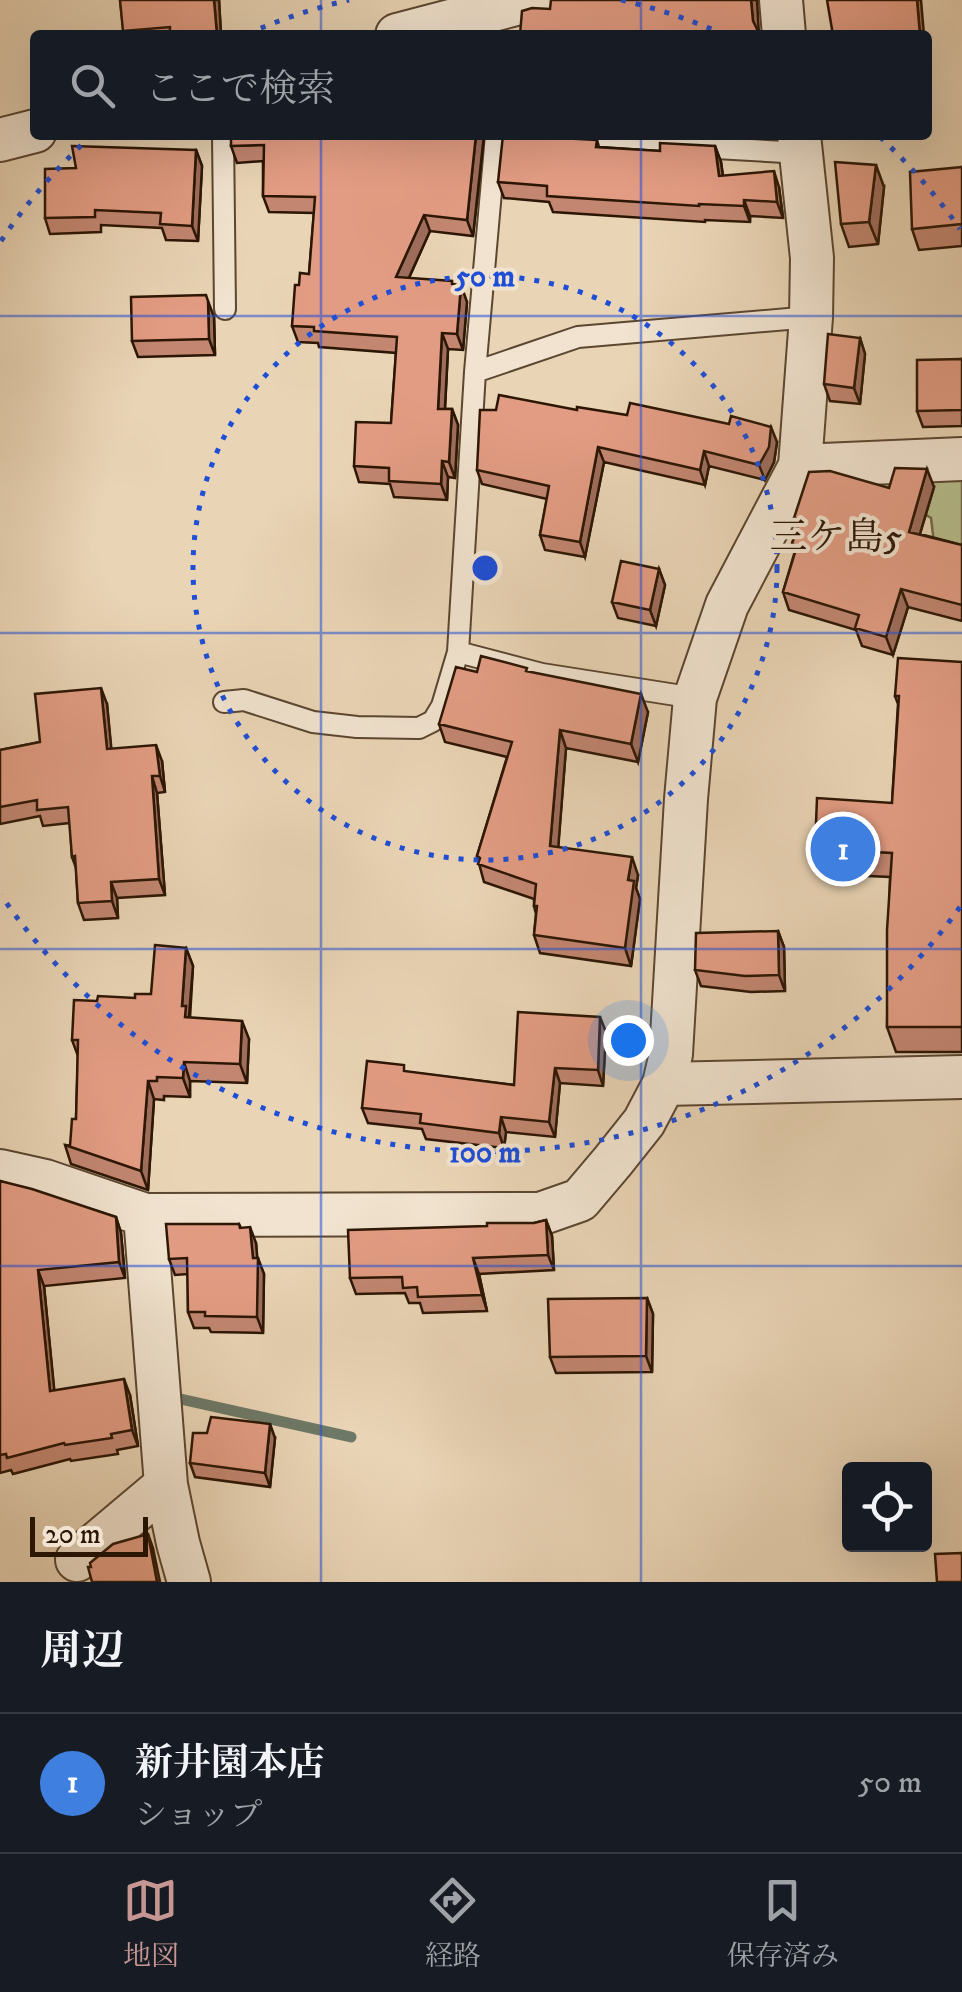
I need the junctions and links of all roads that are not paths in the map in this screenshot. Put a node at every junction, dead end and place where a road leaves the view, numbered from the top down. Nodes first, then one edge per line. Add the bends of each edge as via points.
1 (781, 0) edge
2 (515, 9) edge
3 (420, 30) edge
4 (784, 30) edge
5 (30, 132) edge
6 (0, 140) edge
7 (223, 140) edge
8 (503, 140) edge
9 (603, 140) edge
10 (800, 144) edge
11 (225, 308) dead end
12 (811, 317) junction
13 (475, 372) junction
14 (962, 458) edge
15 (800, 466) junction
16 (458, 652) junction
17 (695, 698) junction
18 (224, 702) dead end
19 (962, 1077) edge
20 (664, 1084) junction
21 (0, 1170) edge
22 (145, 1215) junction
23 (166, 1485) junction
24 (77, 1560) dead end
25 (190, 1582) edge

1 - 4 street
2 - 3 street
5 - 6 street
7 - 11 lane
8 - 13 lane
9 - 10 lane
10 - 12 street
12 - 13 lane via 578,337
12 - 15 street
13 - 16 lane
14 - 15 street
15 - 17 street via 727,605
16 - 17 lane via 542,674
16 - 18 lane via 442,706 419,728 313,722 244,700
17 - 20 street
19 - 20 street
20 - 22 street via 644,1122 580,1200 540,1214
21 - 22 street
22 - 23 street
23 - 24 street
23 - 25 street

